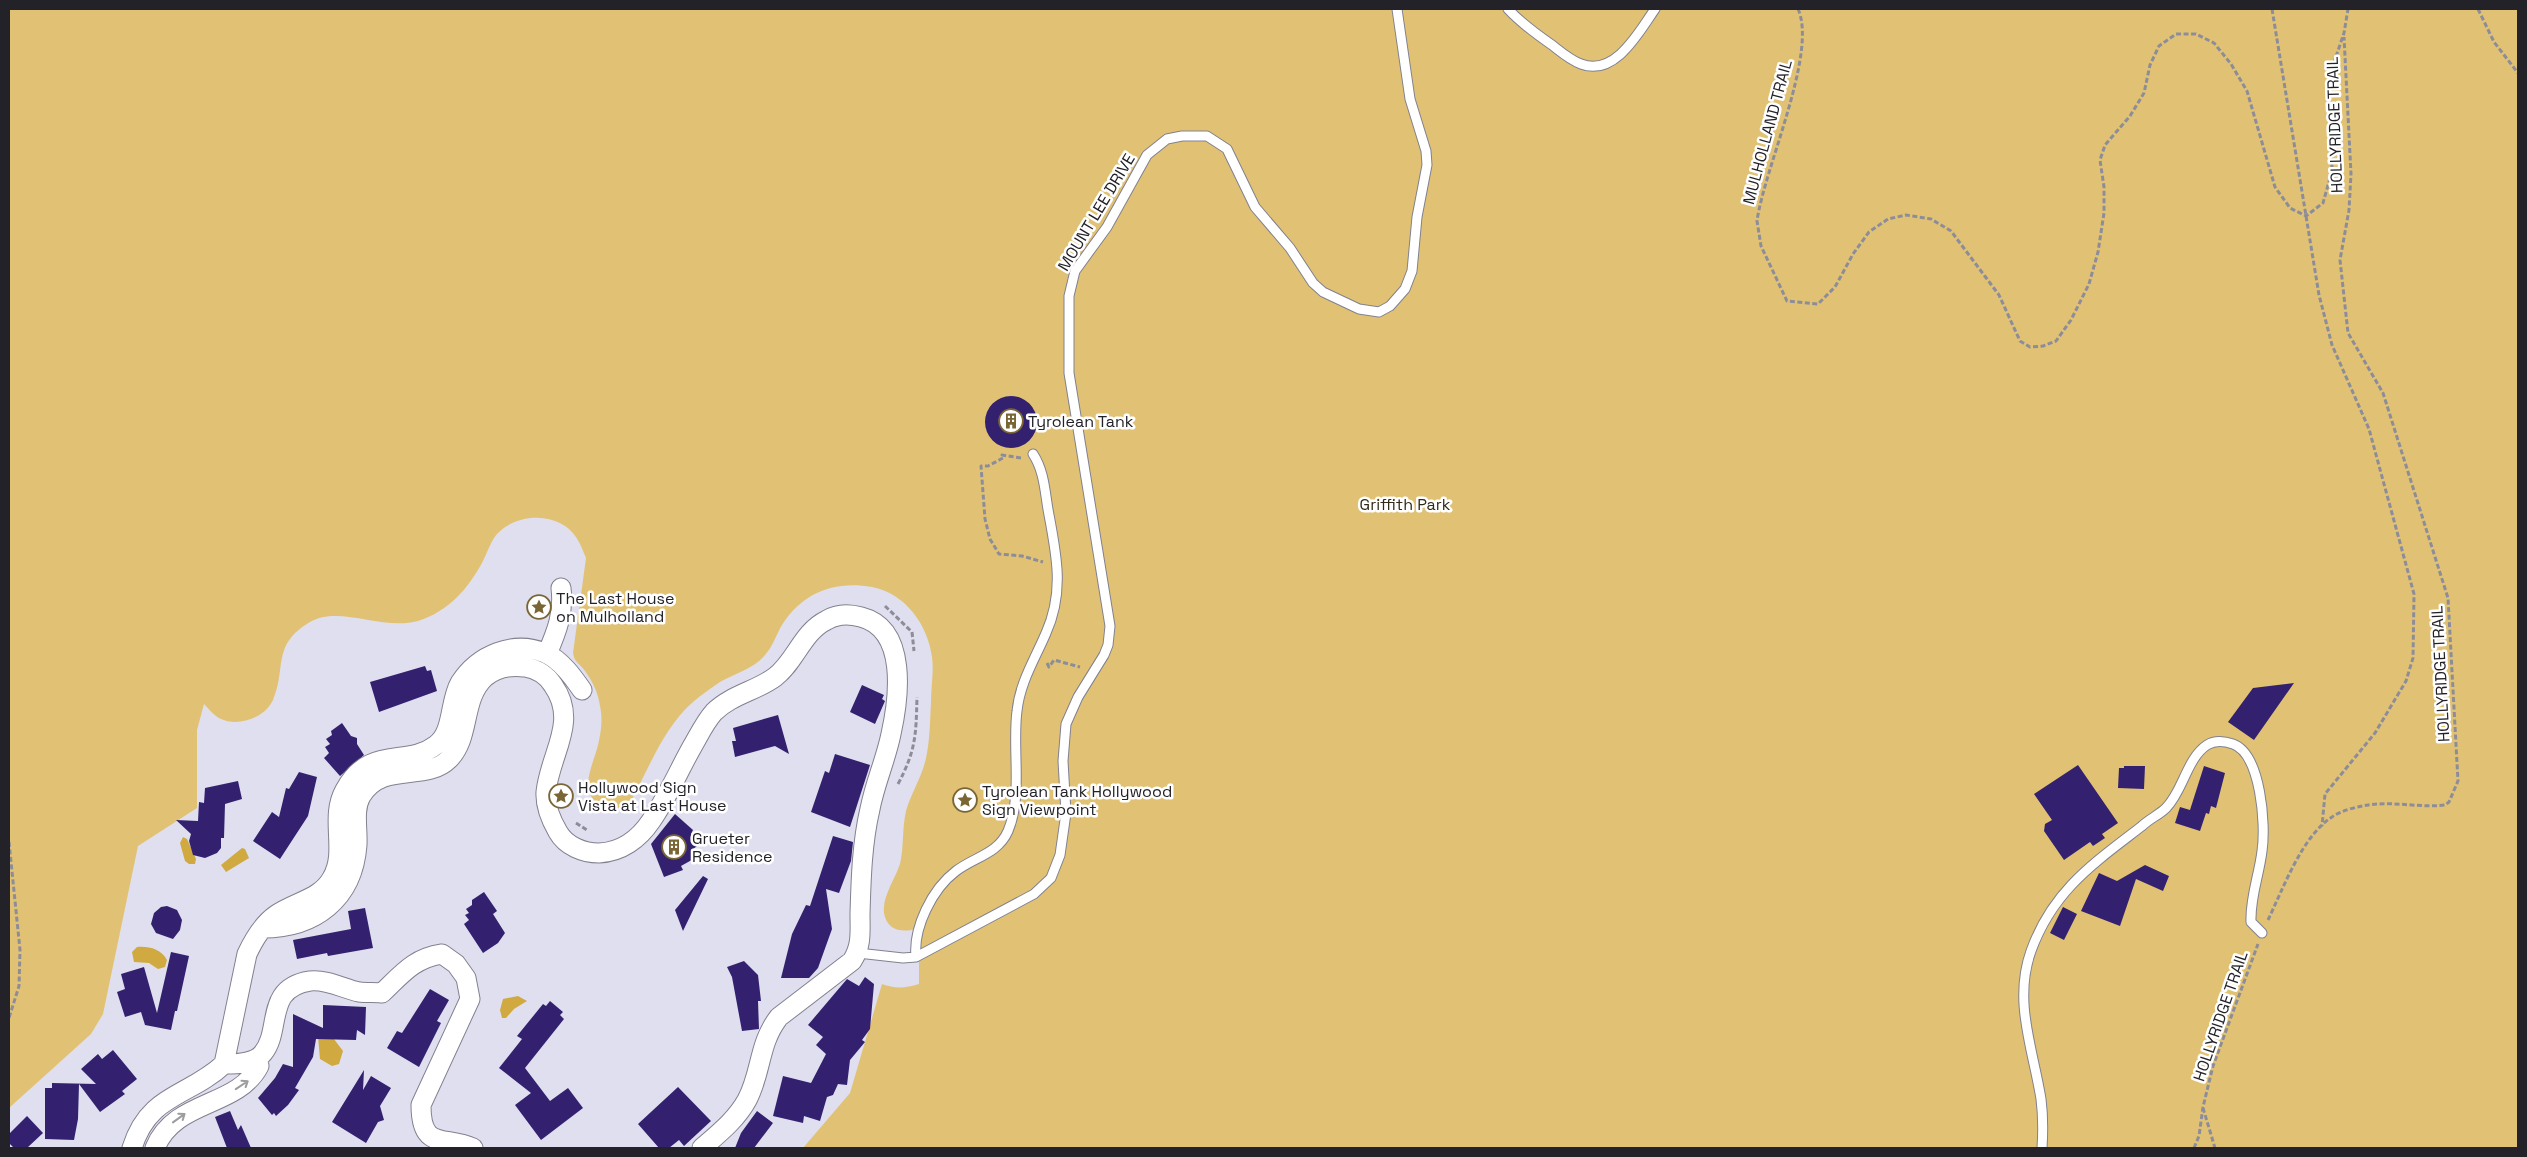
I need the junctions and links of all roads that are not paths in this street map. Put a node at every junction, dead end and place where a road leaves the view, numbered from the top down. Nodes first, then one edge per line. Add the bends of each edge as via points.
1 (1397, 9) edge
2 (1508, 9) edge
3 (1655, 9) edge
4 (1033, 454) road end
5 (561, 588) dead end
6 (547, 654) junction
7 (582, 690) dead end
8 (263, 928) junction
9 (2262, 933) road end
10 (858, 953) junction
11 (916, 957) junction
12 (257, 1059) junction
13 (224, 1064) junction
14 (204, 1079) junction
15 (213, 1100) junction
16 (132, 1148) edge
17 (155, 1148) edge
18 (473, 1148) edge
19 (702, 1148) edge
20 (2042, 1148) edge

1 - 11 lane, MOUNT LEE DRIVE via 1411,105 1427,164 1412,270 1405,289 1390,306 1379,312 1359,309 1313,284 1290,248 1255,207 1227,149 1207,136 1168,139 1147,155 1107,226 1075,271 1069,296 1070,388 1110,626 1108,645 1066,724 1065,822 1060,855 1051,878 1034,894
2 - 3 lane via 1518,21 1573,61 1592,67 1620,54
4 - 11 lane via 1042,473 1059,563 1059,586 1047,633 1019,694 1014,800 1008,830 996,848 946,880 918,930
5 - 6 street via 560,625
6 - 7 street via 570,672
6 - 8 street via 516,648 486,657 459,684 445,734 438,744 415,755 385,758 372,763 351,780 339,804 339,855 333,878 320,891 275,916
8 - 10 street via 286,928 306,922 346,888 353,868 357,806 362,794 386,775 435,768 446,762 458,748 475,690 492,672 508,666 539,671 548,676 563,699 563,730 546,790 546,804 564,842 589,853 608,852 631,843 641,835 666,799 701,731 716,710 778,675 806,637 823,621 848,615 874,622 884,631 892,642 897,667 892,733 865,833
8 - 13 street via 254,938 248,954
9 - 20 lane via 2251,922 2250,914 2263,844 2259,791 2246,754 2237,745 2226,741 2214,742 2197,757 2167,807 2102,856 2060,895 2031,951 2023,979 2024,1007 2028,1045 2041,1100
10 - 11 lane, MOUNT LEE DRIVE
10 - 19 street via 779,1017 765,1038 747,1099 730,1123
12 - 13 street via 241,1064
15 -> 12 street via 242,1086 254,1076 259,1066
12 - 18 street via 268,1045 277,1005 290,989 310,981 360,992 382,992 410,966 426,957 442,954 456,964 466,978 470,999 421,1105 421,1122 429,1135 446,1143
13 - 14 street
14 - 15 street
14 - 16 street via 176,1093 151,1114 139,1129
17 -> 15 street via 168,1127 193,1109

